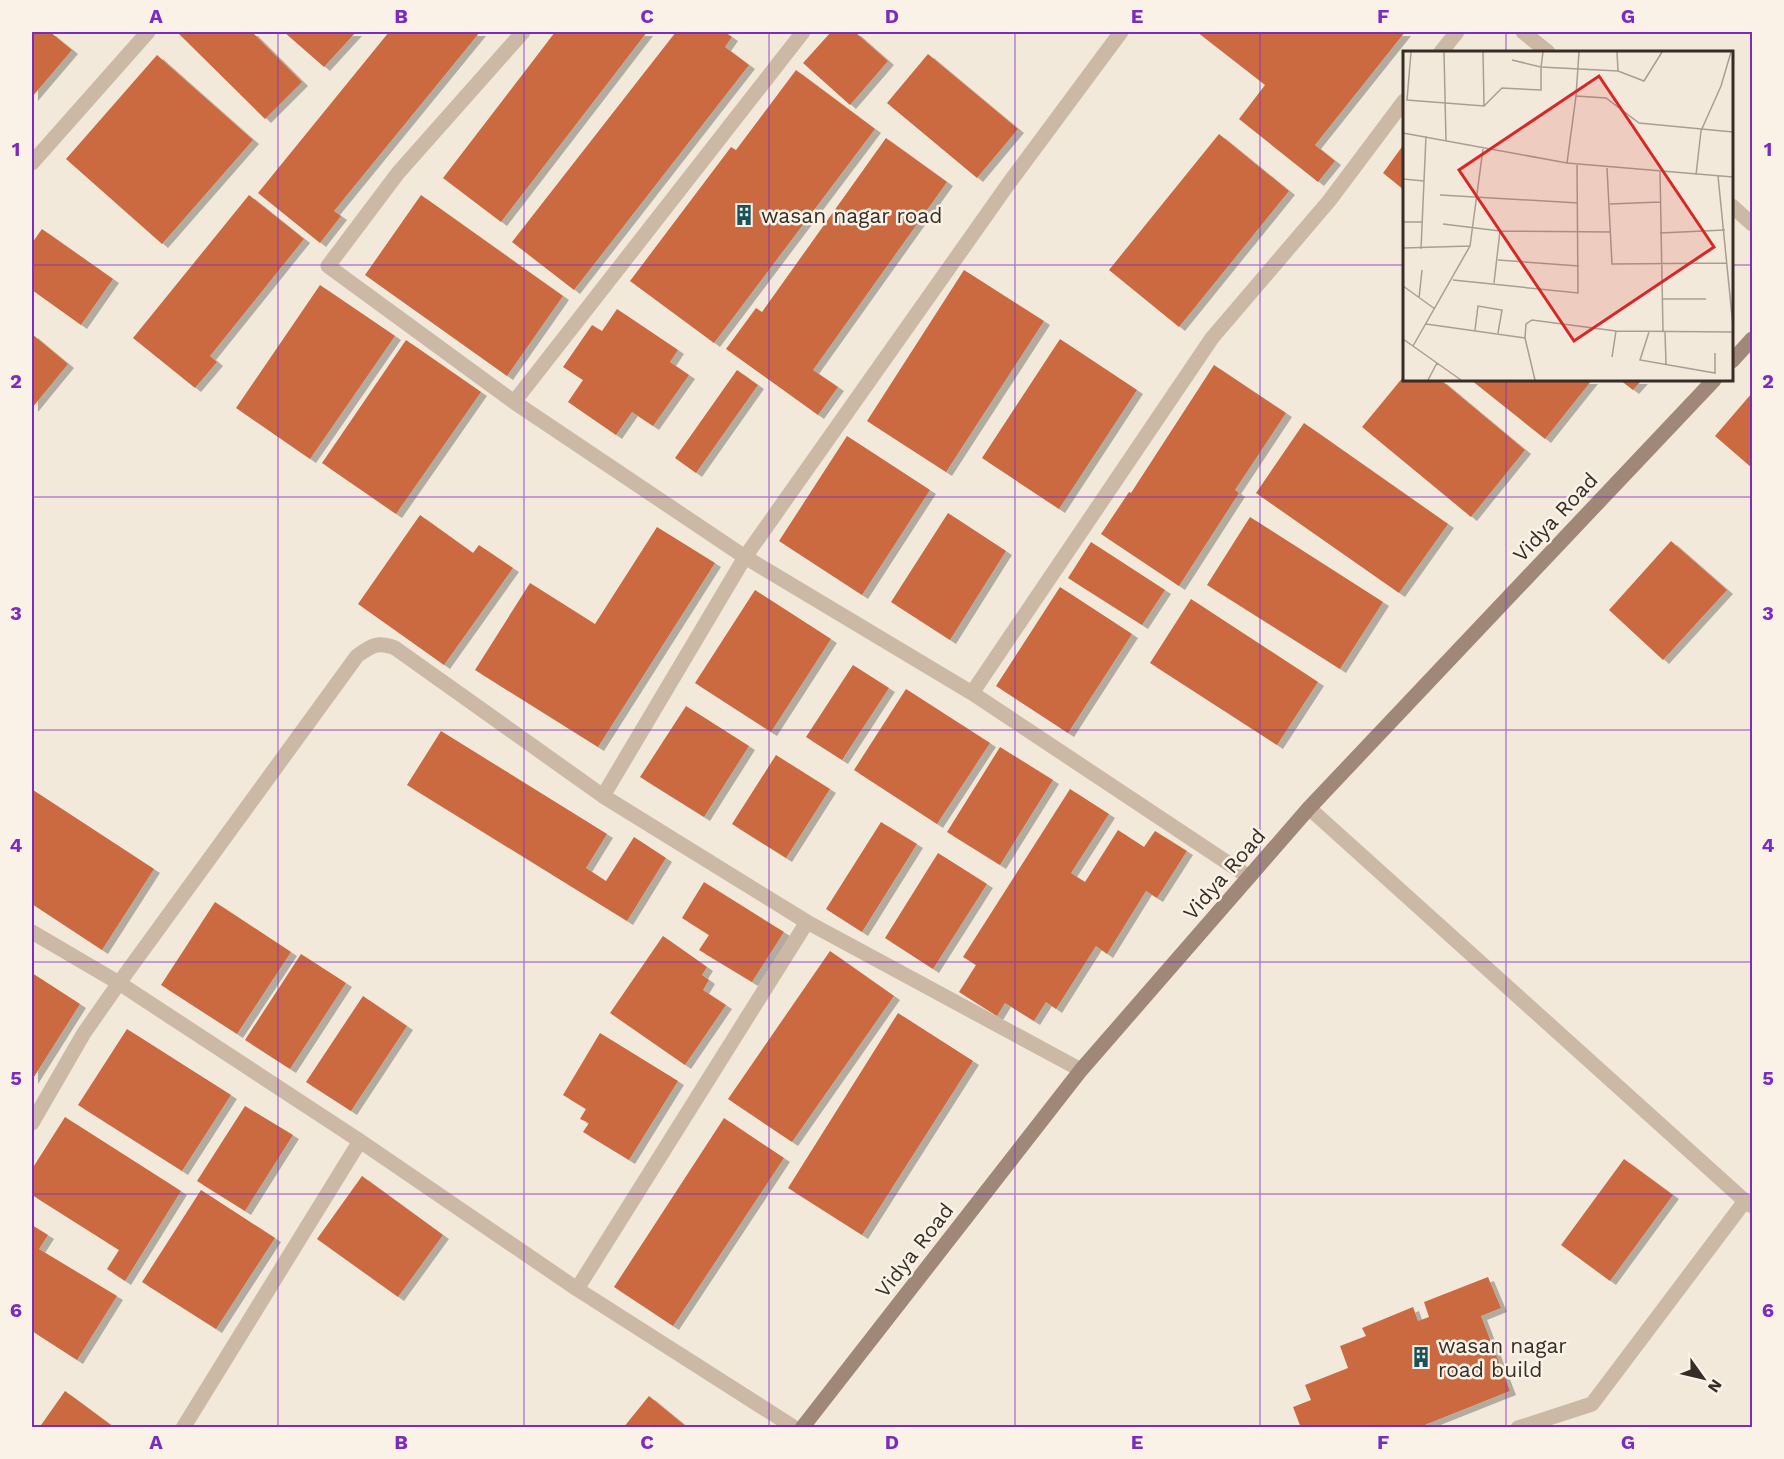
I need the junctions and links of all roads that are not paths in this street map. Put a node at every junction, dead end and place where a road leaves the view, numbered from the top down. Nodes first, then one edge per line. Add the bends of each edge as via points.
1 (147, 32) edge
2 (523, 32) edge
3 (803, 32) edge
4 (1121, 32) edge
5 (1457, 32) edge
6 (1523, 32) edge
7 (1442, 51) edge
8 (1547, 51) edge
9 (1403, 102) edge
10 (32, 163) edge
11 (1733, 209) edge
12 (1752, 224) edge
13 (1752, 339) edge
14 (1733, 360) edge
15 (1713, 381) edge
16 (514, 402) junction
17 (745, 557) junction
18 (972, 693) junction
19 (603, 796) junction
20 (1309, 808) junction
21 (1249, 877) junction
22 (807, 922) junction
23 (32, 932) edge
24 (119, 983) junction
25 (1081, 1070) junction
26 (32, 1123) edge
27 (360, 1141) junction
28 (1749, 1203) edge
29 (577, 1289) junction
30 (183, 1428) edge
31 (795, 1428) edge
32 (802, 1428) edge
33 (1518, 1428) edge

1 - 10 street
2 - 16 street via 398,173 328,266
3 - 16 street
4 - 17 street via 1009,183
5 - 7 street
6 - 8 street
9 - 18 street via 1329,201 1212,338
11 - 12 street
13 - 14 street
15 - 20 street, Vidya Road
16 - 17 street
17 - 18 street
17 - 19 street
18 - 21 street
19 - 22 street
19 - 24 street via 395,648 383,644 370,646 357,656
20 - 21 street, Vidya Road
20 - 28 street
21 - 25 street, Vidya Road
22 - 25 street
22 - 29 street
23 - 24 street
24 - 26 street via 84,1033
24 - 27 street
25 - 32 street, Vidya Road
27 - 29 street
27 - 30 street
28 - 33 street via 1592,1404
29 - 31 street

